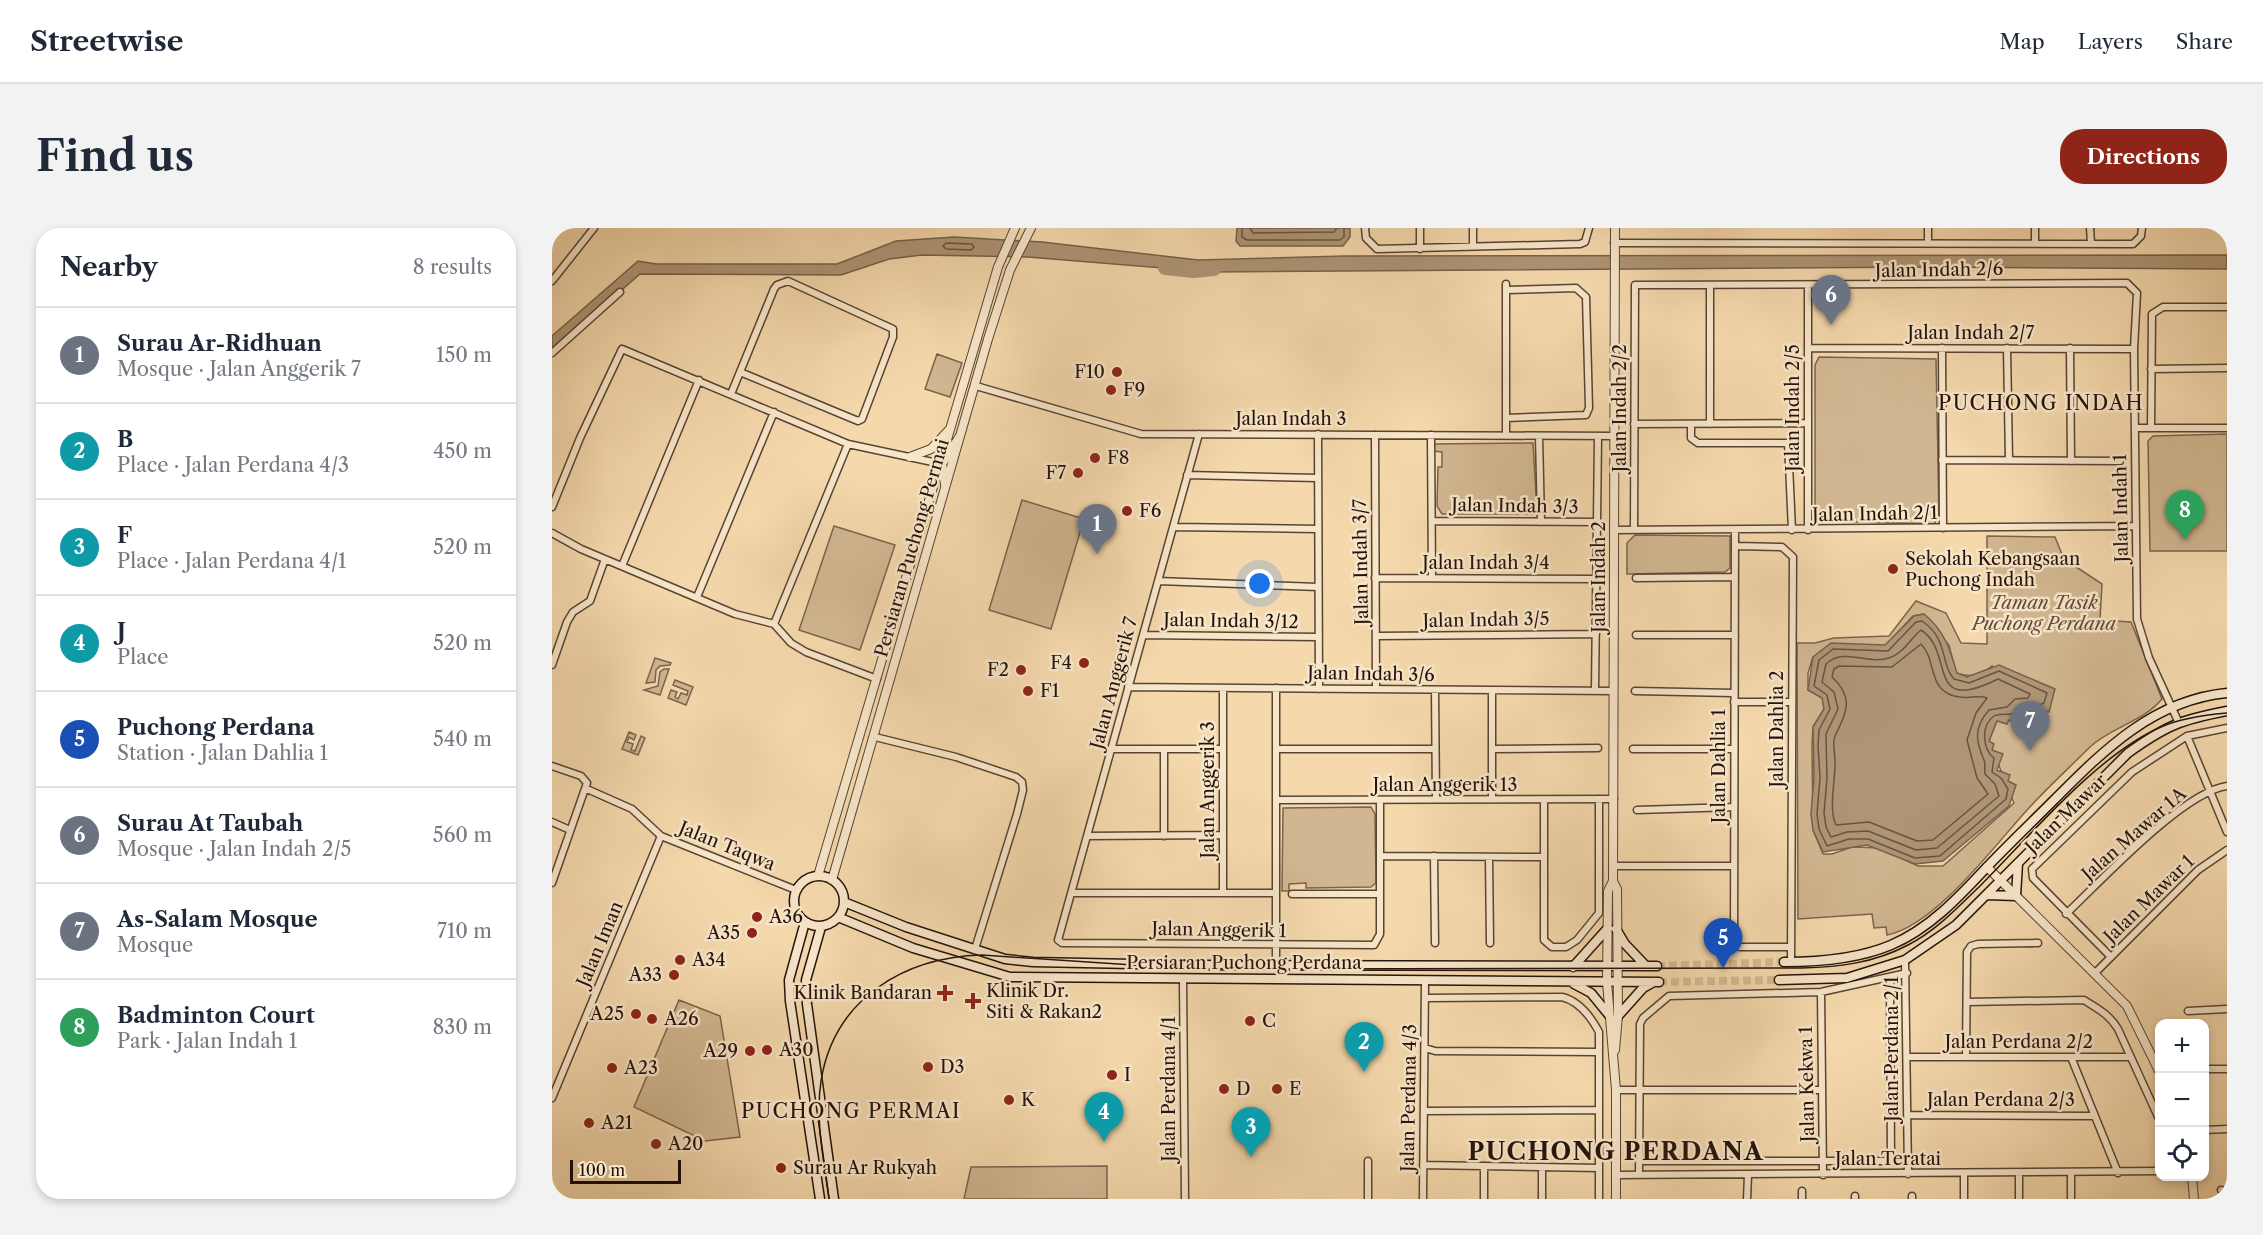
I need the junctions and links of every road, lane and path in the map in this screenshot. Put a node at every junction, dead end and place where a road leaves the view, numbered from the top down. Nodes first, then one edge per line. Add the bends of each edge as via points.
1 (594, 228) edge
2 (1031, 228) edge
3 (1365, 228) edge
4 (1420, 228) edge
5 (1473, 228) edge
6 (1589, 228) edge
7 (1615, 228) edge
8 (1928, 228) edge
9 (2035, 228) edge
10 (2090, 228) edge
11 (2142, 228) edge
12 (1013, 231) edge
13 (1928, 242) junction
14 (2035, 242) junction
15 (1614, 243) junction
16 (2091, 243) junction
17 (1473, 246) junction
18 (1420, 249) junction
19 (552, 280) edge
20 (1635, 285) joint
21 (1710, 285) junction
22 (1808, 286) junction
23 (2133, 287) joint
24 (620, 292) dead end
25 (2227, 307) edge
26 (1808, 348) junction
27 (1942, 348) junction
28 (2007, 348) junction
29 (2070, 348) junction
30 (974, 349) junction
31 (2134, 349) junction
32 (552, 353) edge
33 (2227, 368) edge
34 (2151, 369) junction
35 (740, 372) junction
36 (699, 380) junction
37 (976, 386) junction
38 (731, 394) junction
39 (774, 412) junction
40 (1506, 418) junction
41 (953, 420) junction
42 (1809, 423) junction
43 (1634, 424) junction
44 (1691, 424) junction
45 (1710, 424) junction
46 (950, 428) junction
47 (2135, 428) junction
48 (2151, 428) junction
49 (2227, 428) edge
50 (962, 433) junction
51 (1198, 434) junction
52 (1318, 434) junction
53 (1375, 435) junction
54 (1431, 435) junction
55 (1506, 435) junction
56 (1539, 436) junction
57 (1598, 436) junction
58 (1614, 436) junction
59 (848, 444) junction
60 (910, 457) junction
61 (1942, 460) junction
62 (2008, 460) junction
63 (2071, 460) junction
64 (2120, 460) dead end
65 (942, 464) junction
66 (1187, 475) junction
67 (1318, 478) junction
68 (946, 491) junction
69 (552, 507) edge
70 (1432, 520) junction
71 (1541, 522) junction
72 (1597, 522) junction
73 (2136, 526) junction
74 (1173, 527) junction
75 (1942, 528) junction
76 (1318, 529) junction
77 (1614, 530) junction
78 (1634, 530) junction
79 (1792, 530) junction
80 (1808, 530) junction
81 (1735, 531) junction
82 (552, 533) edge
83 (1735, 546) junction
84 (605, 559) junction
85 (622, 566) junction
86 (1735, 577) junction
87 (1375, 578) junction
88 (1432, 578) junction
89 (1636, 578) dead end
90 (1597, 579) junction
91 (1158, 581) junction
92 (1318, 587) junction
93 (697, 597) junction
94 (774, 624) junction
95 (1596, 634) junction
96 (1143, 635) junction
97 (1636, 635) dead end
98 (1735, 635) junction
99 (1377, 636) junction
100 (1318, 637) junction
101 (552, 665) edge
102 (877, 679) junction
103 (1128, 687) junction
104 (1223, 688) junction
105 (1276, 688) junction
106 (1319, 689) junction
107 (1376, 689) junction
108 (1435, 690) junction
109 (1492, 690) junction
110 (1595, 691) junction
111 (1613, 691) junction
112 (1635, 691) dead end
113 (1734, 693) junction
114 (2227, 693) edge
115 (1734, 702) junction
116 (1792, 702) junction
117 (2172, 706) junction
118 (2227, 711) edge
119 (2178, 722) junction
120 (2227, 728) edge
121 (2187, 736) junction
122 (875, 737) junction
123 (1598, 748) dead end
124 (1111, 749) junction
125 (1164, 749) junction
126 (1223, 749) junction
127 (1276, 749) junction
128 (1435, 749) junction
129 (1492, 749) junction
130 (1633, 749) dead end
131 (1734, 749) junction
132 (552, 766) edge
133 (2227, 786) edge
134 (587, 789) junction
135 (2210, 791) junction
136 (1436, 799) junction
137 (1492, 799) junction
138 (1599, 799) junction
139 (1614, 799) junction
140 (1276, 800) junction
141 (1380, 800) junction
142 (1544, 800) junction
143 (1734, 807) junction
144 (1637, 810) dead end
145 (552, 822) edge
146 (570, 830) junction
147 (2227, 832) edge
148 (1223, 835) junction
149 (662, 836) junction
150 (1087, 836) junction
151 (1164, 836) junction
152 (2227, 850) edge
153 (1381, 856) junction
154 (1434, 856) junction
155 (1489, 856) junction
156 (1544, 857) junction
157 (2018, 863) junction
158 (1613, 866) junction
159 (1733, 866) junction
160 (1987, 867) junction
161 (818, 876) junction
162 (832, 880) junction
163 (2002, 881) junction
164 (552, 884) edge
165 (796, 890) junction
166 (1071, 893) junction
167 (1223, 893) junction
168 (1276, 893) junction
169 (1292, 894) dead end
170 (1380, 894) junction
171 (1987, 895) junction
172 (2016, 896) junction
173 (844, 902) junction
174 (2066, 914) junction
175 (838, 917) junction
176 (804, 922) junction
177 (821, 927) junction
178 (1612, 929) junction
179 (1058, 940) joint
180 (1435, 943) dead end
181 (1490, 943) dead end
182 (2038, 943) dead end
183 (1276, 946) junction
184 (1791, 947) junction
185 (975, 949) junction
186 (2111, 957) junction
187 (1905, 960) junction
188 (1788, 962) joint
189 (1276, 966) junction
190 (1646, 966) junction
191 (1657, 966) tunnel mouth
192 (1574, 967) junction
193 (1607, 967) junction
194 (1618, 967) junction
195 (1907, 973) junction
196 (2095, 973) junction
197 (1890, 978) junction
198 (1183, 979) junction
199 (1779, 980) tunnel mouth
200 (1425, 981) junction
201 (1567, 982) junction
202 (1607, 982) junction
203 (1618, 982) junction
204 (1821, 992) junction
205 (1426, 998) junction
206 (1967, 1002) junction
207 (2227, 1009) edge
208 (2188, 1011) dead end
209 (1609, 1015) junction
210 (1618, 1016) junction
211 (1425, 1048) junction
212 (1615, 1050) junction
213 (1599, 1052) junction
214 (1907, 1056) junction
215 (1966, 1057) junction
216 (2071, 1057) junction
217 (2130, 1057) junction
218 (2155, 1063) edge
219 (2209, 1069) edge
220 (2227, 1069) edge
221 (1616, 1090) junction
222 (1640, 1090) junction
223 (1822, 1090) junction
224 (552, 1098) edge
225 (1599, 1110) junction
226 (2155, 1110) edge
227 (1424, 1112) junction
228 (1908, 1115) junction
229 (2094, 1116) junction
230 (2209, 1130) edge
231 (2227, 1130) edge
232 (1823, 1160) junction
233 (1368, 1161) dead end
234 (1640, 1161) junction
235 (1891, 1161) junction
236 (1908, 1161) junction
237 (1423, 1165) junction
238 (1484, 1166) junction
239 (1542, 1167) junction
240 (1599, 1168) junction
241 (2155, 1171) edge
242 (2118, 1173) junction
243 (1908, 1174) junction
244 (1964, 1174) junction
245 (2019, 1174) junction
246 (2071, 1174) junction
247 (1640, 1175) junction
248 (1748, 1175) junction
249 (1823, 1175) junction
250 (1616, 1176) junction
251 (2192, 1181) edge
252 (1802, 1191) dead end
253 (820, 1199) edge
254 (834, 1199) edge
255 (1185, 1199) edge
256 (1368, 1199) edge
257 (1423, 1199) edge
258 (1484, 1199) edge
259 (1542, 1199) edge
260 (1599, 1199) edge
261 (1616, 1199) edge
262 (1748, 1199) edge
263 (1802, 1199) edge
264 (1964, 1199) edge
265 (2019, 1199) edge
266 (2072, 1199) edge
267 (2194, 1199) edge

1 - 19 street
2 - 37 street, Persiaran Puchong Permai via 991,329
3 - 18 street via 1365,238 1377,249
4 - 18 street
5 - 17 street
6 - 17 street via 1586,242 1580,244
7 - 15 street, Jalan Indah 2
8 - 13 street
9 - 14 street
10 - 16 street
11 - 16 street via 2133,244
12 - 30 street, Persiaran Puchong Permai
13 - 14 street
13 - 15 street
14 - 16 street
15 - 58 street, Jalan Indah 2
17 - 18 street
20 - 21 street, Jalan Indah 2/6
20 - 43 street, Jalan Indah 2/2
21 - 22 street, Jalan Indah 2/6
21 - 45 street
22 - 23 street, Jalan Indah 2/6 via 2127,283
22 - 26 street, Jalan Indah 2/5
23 - 31 street, Jalan Indah 1 via 2137,293
24 - 32 street
25 - 34 street via 2163,307 2152,314
26 - 27 street, Jalan Indah 2/7
26 - 42 street, Jalan Indah 2/5
27 - 28 street, Jalan Indah 2/7
27 - 61 street
28 - 29 street, Jalan Indah 2/7
28 - 62 street
29 - 31 street, Jalan Indah 2/7
29 - 63 street
30 - 37 street via 971,378
30 - 41 street, Persiaran Puchong Permai
31 - 47 street, Jalan Indah 1
33 - 34 street
34 - 48 street
35 - 35 street via 774,289 788,281 893,329 862,419 858,421
35 - 38 street
36 - 38 street
36 - 69 street via 622,349 579,438
36 - 85 street
37 - 41 street via 962,401
37 - 50 street, Persiaran Puchong Permai
37 - 51 street, Jalan Indah 3 via 1141,434
38 - 39 street
39 - 59 street
39 - 93 street
40 - 40 street via 1586,415 1586,297 1576,288 1506,287
40 - 55 street
41 - 46 street, Persiaran Puchong Permai
42 - 45 street
42 - 80 street, Jalan Indah 2/5
43 - 44 street
43 - 78 street, Jalan Indah 2/2
44 - 45 street
44 - 79 street via 1691,438 1698,443 1788,443
46 - 60 street via 932,449
46 - 65 street, Persiaran Puchong Permai
47 - 48 street
47 - 73 street, Jalan Indah 1
48 - 49 street
50 - 65 street
50 - 68 street, Persiaran Puchong Permai
51 - 52 street, Jalan Indah 3
51 - 66 street, Jalan Anggerik 7
52 - 53 street, Jalan Indah 3
52 - 67 street
53 - 54 street, Jalan Indah 3
53 - 87 street, Jalan Indah 3/7
54 - 55 street, Jalan Indah 3
54 - 70 street
55 - 56 street, Jalan Indah 3
56 - 57 street, Jalan Indah 3
56 - 71 street
57 - 58 street, Jalan Indah 3
57 - 72 street
58 - 77 street, Jalan Indah 2
59 - 60 street
59 - 94 street
60 - 65 street
61 - 62 street
61 - 75 street
62 - 63 street
63 - 64 street
65 - 68 street
65 - 102 street, Persiaran Puchong Permai
66 - 67 street
66 - 74 street, Jalan Anggerik 7
67 - 76 street
68 - 122 street, Persiaran Puchong Permai
70 - 71 street, Jalan Indah 3/3
70 - 88 street
71 - 72 street, Jalan Indah 3/3
72 - 90 street
73 - 75 street, Jalan Indah 2/1
73 - 117 street, Jalan Indah 1 via 2137,619 2149,658
74 - 76 street
74 - 91 street, Jalan Anggerik 7
75 - 80 street, Jalan Indah 2/1
76 - 92 street
77 - 78 street, Jalan Indah 2/1
77 - 111 street, Jalan Indah 2
78 - 81 street, Jalan Indah 2/1
79 - 80 street, Jalan Indah 2/1
79 - 81 street, Jalan Indah 2/1
81 - 83 street, Jalan Dahlia 1
82 - 84 street
83 - 86 street, Jalan Dahlia 1
83 - 116 street, Jalan Dahlia 2 via 1782,547 1792,557
84 - 85 street
84 - 101 street via 590,601 573,612 567,622
85 - 93 street
86 - 89 street
86 - 98 street, Jalan Dahlia 1
87 - 88 street, Jalan Indah 3/4
87 - 99 street, Jalan Indah 3/7
88 - 90 street, Jalan Indah 3/4
90 - 95 street
91 - 92 street
91 - 96 street, Jalan Anggerik 7
92 - 100 street
93 - 94 street via 735,614
94 - 102 street via 791,643 806,652
95 - 99 street, Jalan Indah 3/5
95 - 110 street
96 - 100 street, Jalan Indah 3/12
96 - 103 street, Jalan Anggerik 7
97 - 98 street
98 - 113 street, Jalan Dahlia 1
99 - 107 street, Jalan Indah 3/7
100 - 106 street
102 - 161 street, Persiaran Puchong Permai
103 - 104 street, Jalan Indah 3/6
103 - 124 street, Jalan Anggerik 7
104 - 105 street, Jalan Indah 3/6
104 - 126 street, Jalan Anggerik 3
105 - 106 street, Jalan Indah 3/6
105 - 127 street
106 - 107 street, Jalan Indah 3/6
107 - 108 street, Jalan Indah 3/6
108 - 109 street, Jalan Indah 3/6
108 - 128 street
109 - 110 street, Jalan Indah 3/6
109 - 129 street
110 - 111 street, Jalan Indah 3/6
111 - 139 street, Jalan Indah 2
112 - 113 street
113 - 115 street, Jalan Dahlia 1
114 - 117 main road
115 - 116 street
115 - 131 street, Jalan Dahlia 1
116 - 184 street, Jalan Dahlia 2
117 - 119 street, Jalan Indah 1
117 - 160 main road via 2112,743
118 - 119 main road
119 - 157 main road via 2128,753
120 - 121 street, Jalan Mawar
121 - 135 street
121 - 174 street, Jalan Mawar via 2132,772 2036,863 2032,878
122 - 162 street, Persiaran Puchong Permai
122 - 185 street via 956,757 1023,782 1017,814
123 - 129 street
124 - 125 street
124 - 150 street, Jalan Anggerik 7
125 - 126 street
125 - 151 street
126 - 148 street, Jalan Anggerik 3
127 - 128 street
127 - 140 street
128 - 136 street
129 - 137 street
130 - 131 street
131 - 143 street, Jalan Dahlia 1
132 - 134 street, Jalan Taqwa via 581,776
133 - 135 street, Jalan Mawar 1A
134 - 146 street
134 - 149 street, Jalan Taqwa via 632,809
135 - 147 street
135 - 174 street, Jalan Mawar 1A via 2169,818
136 - 137 street, Jalan Anggerik 13
136 - 141 street, Jalan Anggerik 13
137 - 142 street, Jalan Anggerik 13
138 - 139 street, Jalan Anggerik 13
138 - 142 street, Jalan Anggerik 13
138 - 156 street via 1599,913 1577,940 1566,947 1552,947 1544,940
139 - 158 street, Jalan Indah 2
140 - 141 street, Jalan Anggerik 13
140 - 168 street
141 - 153 street
142 - 156 street
143 - 144 street
143 - 159 street, Jalan Dahlia 1
145 - 146 street
146 - 164 street
148 - 151 street
148 - 167 street, Jalan Anggerik 3
149 - 165 street, Jalan Taqwa
149 - 224 street, Jalan Iman
150 - 151 street
150 - 166 street, Jalan Anggerik 7
152 - 186 street, Jalan Mawar 1 via 2198,870
153 - 154 street
153 - 170 street
154 - 155 street
154 - 180 street
155 - 156 street
155 - 181 street
157 - 163 main road
157 - 172 main road
158 - 159 street
158 - 178 street, Jalan Indah 2 via 1608,891
159 - 184 street, Jalan Dahlia 1 via 1734,943 1740,947
160 - 163 street
160 - 188 main road via 1943,911 1917,932 1891,945 1835,960
161 - 162 main road
161 - 165 main road via 805,880
162 - 173 main road via 841,889
163 - 171 main road
163 - 172 street
165 - 176 main road via 796,911
166 - 167 street
166 - 179 street, Jalan Anggerik 7
167 - 168 street
168 - 183 street
169 - 170 street
170 - 183 street, Jalan Anggerik 1 via 1379,940 1374,945
171 - 172 main road
171 - 187 main road via 1956,925
172 - 196 street
173 - 175 main road
173 - 185 main road, Persiaran Puchong Perdana
174 - 186 street, Jalan Mawar
175 - 177 main road
175 - 198 main road, Persiaran Puchong Perdana via 913,948 1010,977
176 - 177 main road
176 - 253 main road via 789,980 790,1001
177 - 254 main road via 806,980 807,1004
178 - 190 main road
178 - 192 main road
178 - 193 street, Jalan Indah 2
178 - 194 street, Jalan Indah 2
179 - 183 street, Jalan Anggerik 1
182 - 206 street via 1971,946 1967,952
183 - 189 street
184 - 188 street, Jalan Dahlia 2
185 - 189 main road, Persiaran Puchong Perdana via 1005,959 1032,962
186 - 196 street, Jalan Mawar 1
187 - 195 street, Jalan Perdana 2/1
187 - 199 main road via 1847,978
189 - 192 main road, Persiaran Puchong Perdana
190 - 191 main road, Persiaran Puchong Perdana
190 - 194 main road, Persiaran Puchong Perdana
192 - 193 main road, Persiaran Puchong Perdana
193 - 194 main road, Persiaran Puchong Perdana
193 - 202 street, Jalan Indah 2
194 - 203 street, Jalan Indah 2
195 - 197 street
195 - 214 street, Jalan Perdana 2/1
196 - 218 street via 2127,1006
197 - 204 street
197 - 235 street
198 - 200 main road, Persiaran Puchong Perdana
198 - 255 street, Jalan Perdana 4/1
200 - 201 main road, Persiaran Puchong Perdana
200 - 205 street, Jalan Perdana 4/3
201 - 202 main road, Persiaran Puchong Perdana
201 - 209 main road via 1591,993
202 - 203 main road, Persiaran Puchong Perdana
202 - 209 street, Jalan Indah 2
203 - 210 street, Jalan Indah 2
203 - 210 main road, Persiaran Puchong Perdana via 1657,982 1643,988
204 - 222 street via 1669,996 1640,1024
204 - 223 street, Jalan Kekwa 1
205 - 211 street, Jalan Perdana 4/3
205 - 213 street via 1574,999 1599,1032
206 - 215 street
206 - 217 street via 2084,1000 2111,1017
207 - 208 street
209 - 212 street, Jalan Indah 2
210 - 212 street, Jalan Indah 2
211 - 213 street
211 - 227 street, Jalan Perdana 4/3
212 - 221 street
213 - 225 street
214 - 215 street, Jalan Perdana 2/2
214 - 228 street, Jalan Perdana 2/1
215 - 216 street, Jalan Perdana 2/2
216 - 217 street, Jalan Perdana 2/2
216 - 229 street
217 - 226 street
219 - 220 street
221 - 222 street
221 - 250 street
222 - 223 street
222 - 234 street
223 - 232 street, Jalan Kekwa 1
225 - 227 street
225 - 240 street
227 - 237 street, Jalan Perdana 4/3
228 - 229 street, Jalan Perdana 2/3
228 - 236 street, Jalan Perdana 2/1
229 - 242 street
230 - 231 street
232 - 234 street
232 - 235 street
232 - 249 street, Jalan Kekwa 1
233 - 256 street
234 - 247 street
235 - 236 street
236 - 243 street, Jalan Perdana 2/1
237 - 238 street
237 - 257 street, Jalan Perdana 4/3
238 - 239 street
238 - 258 street
239 - 240 street
239 - 259 street
240 - 260 street
241 - 242 street, Jalan Teratai
242 - 246 street, Jalan Teratai
243 - 244 street, Jalan Teratai
243 - 249 street, Jalan Teratai
244 - 245 street, Jalan Teratai
244 - 264 street
245 - 246 street, Jalan Teratai
245 - 265 street
246 - 266 street
247 - 248 street, Jalan Teratai
247 - 250 street, Jalan Teratai
248 - 249 street, Jalan Teratai
248 - 262 street
250 - 261 street
251 - 267 street
252 - 263 street

